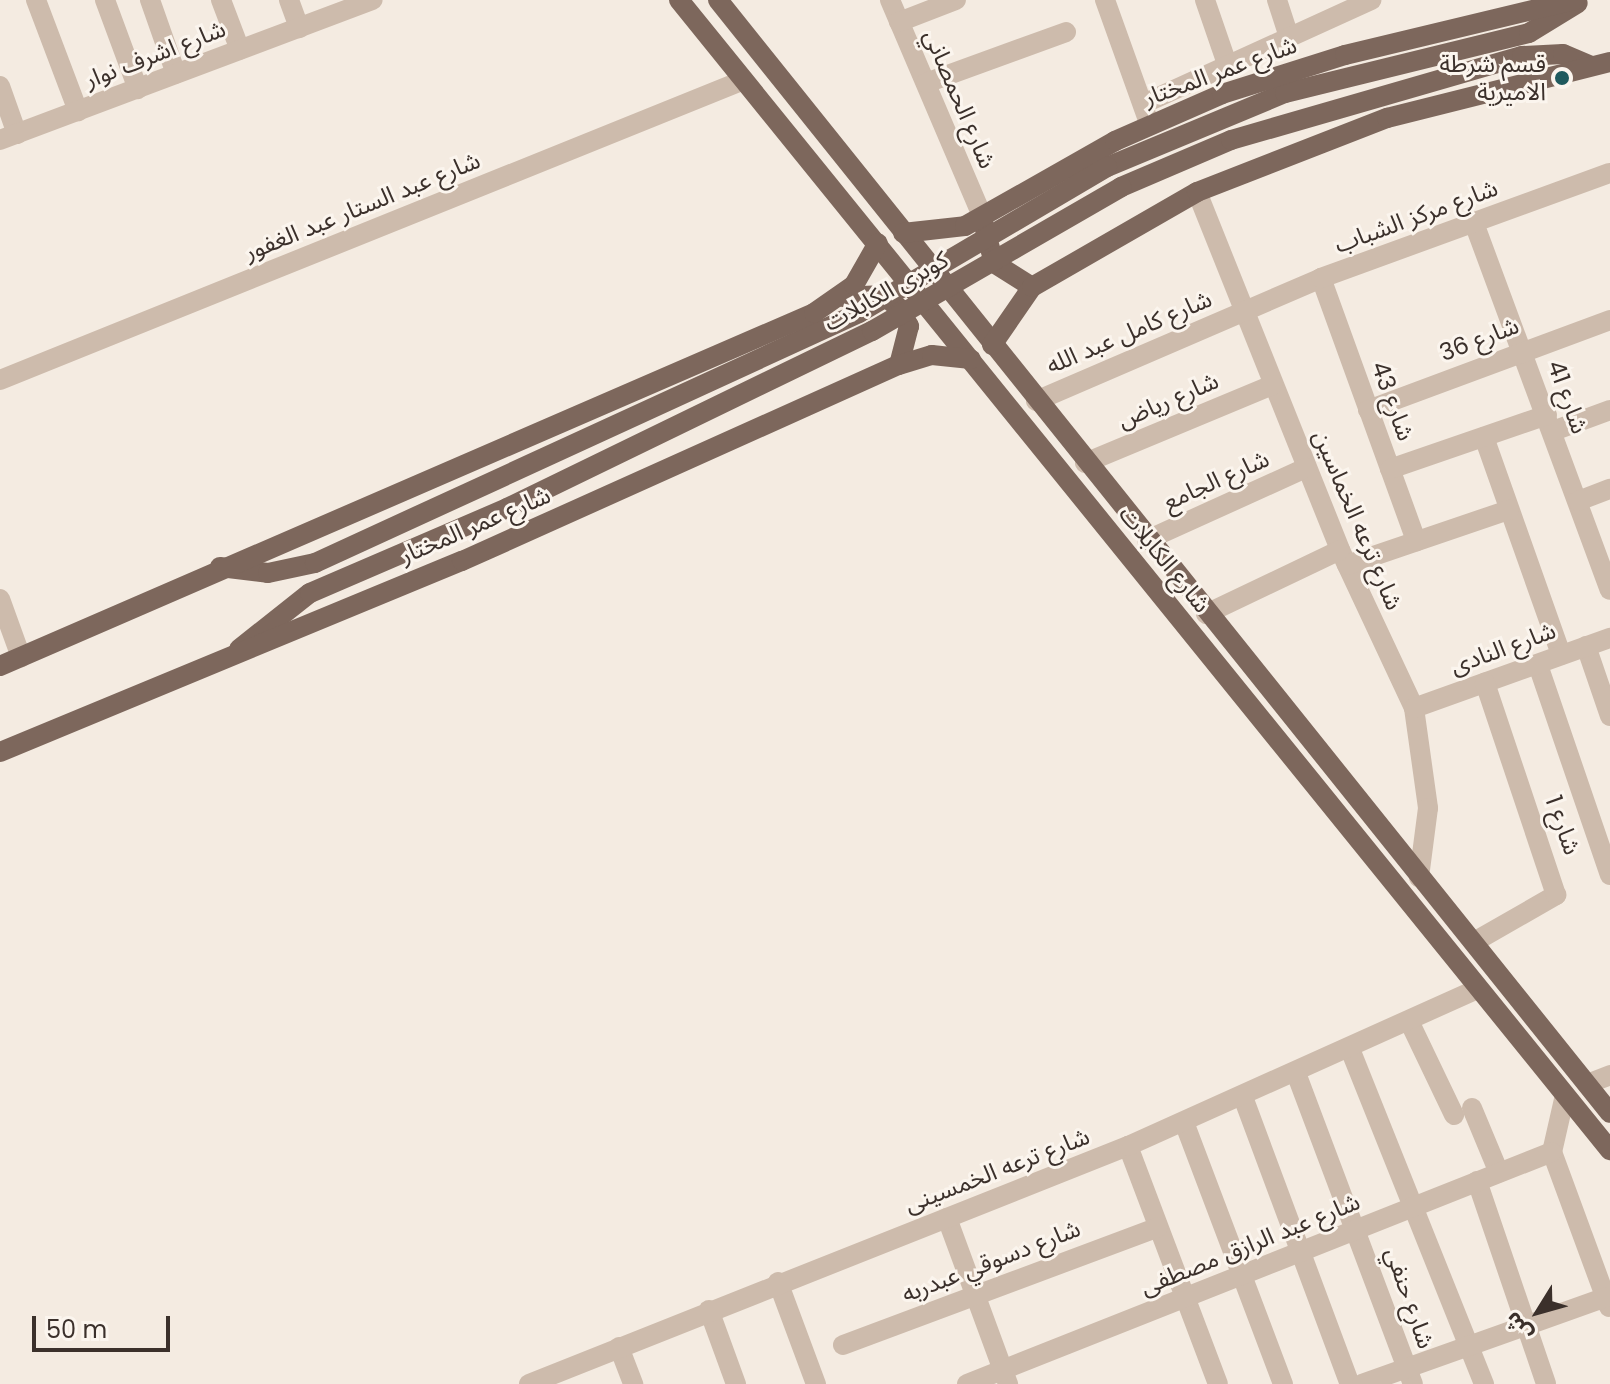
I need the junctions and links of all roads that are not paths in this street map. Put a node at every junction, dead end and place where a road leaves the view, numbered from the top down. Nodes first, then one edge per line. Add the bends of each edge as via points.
1 (36, 0) edge
2 (105, 0) edge
3 (150, 0) edge
4 (221, 0) edge
5 (289, 0) edge
6 (373, 0) edge
7 (679, 0) edge
8 (718, 0) edge
9 (890, 0) edge
10 (956, 0) edge
11 (1105, 0) edge
12 (1205, 0) edge
13 (1277, 0) edge
14 (1371, 0) edge
15 (1574, 0) edge
16 (1581, 0) edge
17 (1347, 4) edge
18 (340, 6) edge
19 (1506, 8) edge
20 (899, 22) junction
21 (299, 28) junction
22 (1066, 32) dead end
23 (1289, 36) junction
24 (240, 50) junction
25 (1226, 61) junction
26 (1600, 64) edge
27 (176, 74) junction
28 (744, 80) junction
29 (926, 83) junction
30 (0, 86) edge
31 (138, 89) junction
32 (1143, 104) junction
33 (78, 111) junction
34 (1149, 124) junction
35 (9, 137) edge
36 (1608, 179) edge
37 (1197, 192) junction
38 (983, 218) junction
39 (1474, 223) junction
40 (903, 233) junction
41 (878, 243) junction
42 (1321, 278) junction
43 (1032, 287) junction
44 (843, 297) junction
45 (1242, 312) junction
46 (1610, 320) edge
47 (992, 345) junction
48 (1523, 350) junction
49 (971, 359) junction
50 (899, 365) junction
51 (0, 380) edge
52 (1272, 385) junction
53 (1036, 401) junction
54 (1368, 410) junction
55 (1610, 410) edge
56 (1550, 423) junction
57 (1484, 437) junction
58 (1085, 463) junction
59 (1306, 468) junction
60 (1390, 469) junction
61 (1610, 489) edge
62 (1578, 501) junction
63 (1509, 510) junction
64 (1147, 540) junction
65 (1416, 541) junction
66 (1343, 557) junction
67 (220, 567) junction
68 (1610, 590) edge
69 (0, 599) edge
70 (1206, 614) junction
71 (1610, 638) edge
72 (1586, 646) junction
73 (234, 655) junction
74 (1561, 655) junction
75 (21, 657) junction
76 (1538, 665) junction
77 (0, 666) edge
78 (0, 681) edge
79 (1485, 683) junction
80 (1414, 708) junction
81 (1610, 716) edge
82 (0, 733) edge
83 (26, 741) junction
84 (0, 752) edge
85 (1610, 875) edge
86 (1419, 877) junction
87 (1474, 942) junction
88 (1478, 989) junction
89 (1410, 1023) junction
90 (1350, 1049) junction
91 (1296, 1073) junction
92 (1610, 1075) edge
93 (1587, 1084) junction
94 (1565, 1095) junction
95 (1243, 1097) junction
96 (1610, 1113) edge
97 (1184, 1122) junction
98 (1128, 1146) junction
99 (1610, 1150) edge
100 (1552, 1152) junction
101 (1499, 1173) junction
102 (1477, 1181) junction
103 (1416, 1206) junction
104 (947, 1218) junction
105 (1158, 1227) junction
106 (1358, 1229) junction
107 (1302, 1251) junction
108 (1242, 1275) junction
109 (778, 1282) junction
110 (975, 1295) junction
111 (1185, 1297) junction
112 (1608, 1303) edge
113 (709, 1310) junction
114 (1526, 1325) junction
115 (843, 1345) dead end
116 (1471, 1345) junction
117 (619, 1347) junction
118 (1410, 1376) edge
119 (1005, 1377) edge
120 (529, 1384) edge
121 (633, 1384) edge
122 (736, 1384) edge
123 (816, 1384) edge
124 (967, 1384) edge
125 (1218, 1384) edge
126 (1283, 1384) edge
127 (1350, 1384) edge
128 (1362, 1384) edge
129 (1484, 1384) edge
130 (1546, 1384) edge

1 - 33 street
2 - 31 street
3 - 27 street
4 - 24 street
5 - 21 street
6 - 18 street, شارع اشرف نوار
7 - 28 main road, شارع الكابلات
8 - 40 main road, شارع الكابلات
9 - 20 street, شارع الحمصاني
10 - 20 street
11 - 32 street
12 - 25 street
13 - 23 street
14 - 17 street, شارع عمر المختار
15 - 19 main road, شارع عمر المختار
16 - 67 main road, كوبرى الكابلات, bridge via 1529,33 1285,93 1107,167 859,313 315,563 268,573
17 - 23 street, شارع عمر المختار
18 - 21 street, شارع اشرف نوار
19 - 34 main road, شارع عمر المختار via 1289,71
20 - 29 street, شارع الحمصاني
21 - 24 street, شارع اشرف نوار
22 - 29 street
23 - 25 street, شارع عمر المختار
24 - 27 street, شارع اشرف نوار
25 - 32 street, شارع عمر المختار
26 - 37 main road via 1387,118
26 - 73 main road, كوبرى الكابلات, bridge via 1563,54 1522,56 1231,140 1121,187 872,331 507,508 310,593
27 - 31 street, شارع اشرف نوار
28 - 41 main road, شارع الكابلات
28 - 51 street, شارع عبد الستار عبد الغفور
29 - 38 street, شارع الحمصاني
30 - 35 street
31 - 33 street, شارع اشرف نوار
32 - 34 street
33 - 35 street, شارع اشرف نوار
34 - 38 main road, شارع عمر المختار
36 - 39 street, شارع مركز الشباب
37 - 43 main road
37 - 45 street, شارع ترعه الخماسين
38 - 40 main road, شارع عمر المختار via 946,231
38 - 43 main road via 994,263
39 - 42 street, شارع مركز الشباب
39 - 48 street, شارع 41
40 - 47 main road, شارع الكابلات
41 - 44 main road
41 - 49 main road, شارع الكابلات
42 - 45 street, شارع مركز الشباب
42 - 54 street, شارع 43
43 - 47 main road
44 - 50 main road via 883,295 899,308 909,346
44 - 67 main road
45 - 52 street, شارع ترعه الخماسين
45 - 53 street, شارع كامل عبد الله
46 - 48 street, شارع 36
47 - 53 main road, شارع الكابلات
48 - 54 street, شارع 36
48 - 56 street, شارع 41
49 - 50 main road, شارع عمر المختار via 932,355
49 - 88 main road, شارع الكابلات
50 - 73 main road, شارع عمر المختار
52 - 58 street, شارع رياض
52 - 59 street, شارع ترعه الخماسين
53 - 58 main road, شارع الكابلات
54 - 60 street, شارع 43
55 - 56 street
56 - 57 street
56 - 62 street, شارع 41
57 - 60 street
57 - 63 street
58 - 64 main road, شارع الكابلات
59 - 64 street, شارع الجامع
59 - 66 street, شارع ترعه الخماسين
60 - 65 street, شارع 43
61 - 62 street
62 - 68 street, شارع 41
63 - 65 street
63 - 74 street
64 - 70 main road, شارع الكابلات
65 - 66 street
66 - 70 street
66 - 80 street, شارع ترعه الخماسين
67 - 75 main road
69 - 75 street
70 - 86 main road, شارع الكابلات
71 - 72 street, شارع النادى
72 - 74 street, شارع النادى
72 - 81 street
73 - 83 main road, شارع عمر المختار
74 - 76 street, شارع النادى
75 - 77 main road
75 - 78 main road
76 - 79 street, شارع النادى
76 - 85 street
79 - 80 street, شارع النادى
79 - 87 street, شارع 1 via 1556,895
80 - 86 street, شارع ترعه الخماسين via 1427,772
82 - 83 main road
83 - 84 main road, شارع عمر المختار
86 - 87 main road, شارع الكابلات
87 - 93 main road, شارع الكابلات
88 - 89 street, شارع ترعه الخمسينى
88 - 94 main road, شارع الكابلات
89 - 90 street, شارع ترعه الخمسينى
89 - 101 street
90 - 91 street, شارع ترعه الخمسينى
90 - 103 street
91 - 95 street, شارع ترعه الخمسينى
91 - 106 street, شارع حنفي
92 - 93 street
93 - 96 main road, شارع الكابلات
94 - 99 main road, شارع الكابلات
94 - 100 street
95 - 97 street, شارع ترعه الخمسينى
95 - 107 street
97 - 98 street, شارع ترعه الخمسينى
97 - 108 street
98 - 104 street, شارع ترعه الخمسينى
98 - 105 street
100 - 101 street, شارع عبد الرازق مصطفى
100 - 112 street
101 - 102 street, شارع عبد الرازق مصطفى
102 - 103 street, شارع عبد الرازق مصطفى
102 - 114 street
103 - 106 street, شارع عبد الرازق مصطفى
103 - 116 street
104 - 109 street, شارع ترعه الخمسينى
104 - 110 street
105 - 110 street, شارع دسوقي عبدربه
105 - 111 street
106 - 107 street, شارع عبد الرازق مصطفى
106 - 118 street, شارع حنفي
107 - 108 street, شارع عبد الرازق مصطفى
107 - 127 street
108 - 111 street, شارع عبد الرازق مصطفى
108 - 126 street
109 - 113 street, شارع ترعه الخمسينى
109 - 123 street
110 - 115 street, شارع دسوقي عبدربه
110 - 119 street
111 - 119 street, شارع عبد الرازق مصطفى
111 - 125 street
112 - 114 street
113 - 117 street, شارع ترعه الخمسينى
113 - 122 street
114 - 116 street
114 - 130 street
116 - 118 street
116 - 129 street
117 - 120 street, شارع ترعه الخمسينى
117 - 121 street
118 - 128 street
119 - 124 street, شارع عبد الرازق مصطفى

